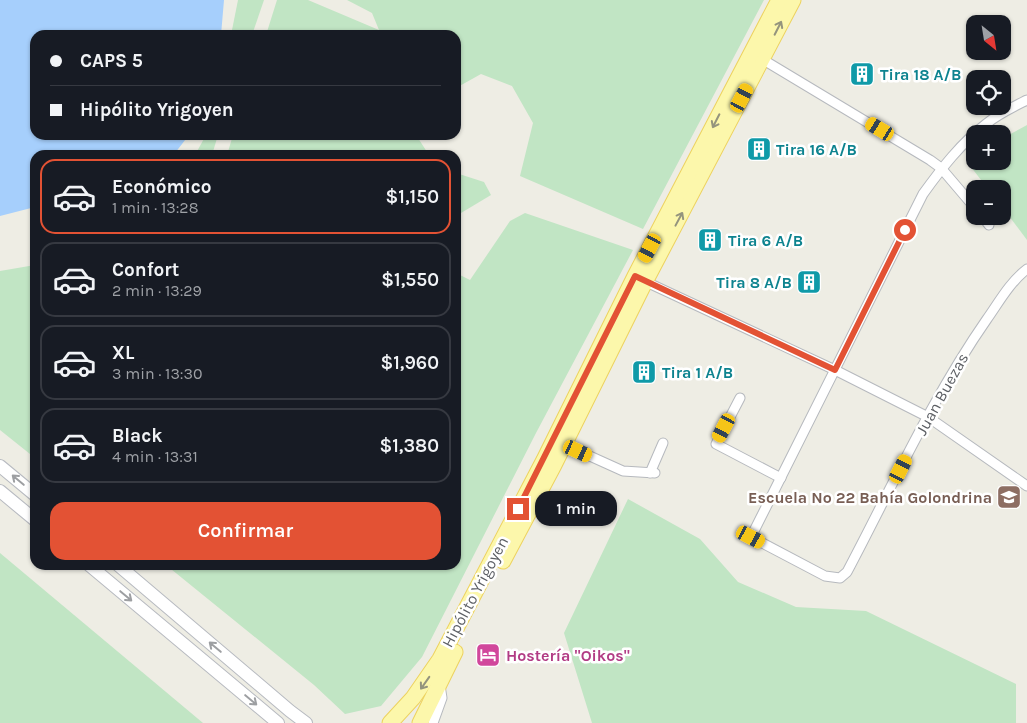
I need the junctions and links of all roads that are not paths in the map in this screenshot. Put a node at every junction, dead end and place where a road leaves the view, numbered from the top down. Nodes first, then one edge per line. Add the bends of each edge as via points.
1 (779, 0) edge
2 (792, 0) edge
3 (762, 58) junction
4 (1027, 100) edge
5 (942, 168) junction
6 (966, 197) edge
7 (1026, 272) edge
8 (640, 279) junction
9 (835, 370) junction
10 (740, 398) dead end
11 (928, 417) junction
12 (559, 441) junction
13 (663, 443) dead end
14 (0, 466) edge
15 (781, 478) junction
16 (1027, 486) edge
17 (0, 491) edge
18 (30, 491) edge
19 (30, 516) edge
20 (95, 570) edge
21 (115, 570) edge
22 (123, 570) edge
23 (107, 580) junction
24 (439, 682) junction
25 (278, 723) edge
26 (306, 723) edge
27 (390, 723) edge
28 (420, 723) edge
29 (434, 723) edge

1 -> 8 main road, Hipólito Yrigoyen
3 -> 2 main road, Hipólito Yrigoyen
3 - 5 street
8 -> 3 main road, Hipólito Yrigoyen
4 - 5 street via 986,123
5 - 6 street
5 - 9 street via 923,194
7 - 11 street, Juan Buezas via 1008,288 966,350
8 - 9 street
8 - 12 main road, Hipólito Yrigoyen
9 - 11 street
9 - 15 street
10 - 15 street via 716,444
11 - 15 street, Juan Buezas via 848,572 840,578 825,576 751,537
11 - 16 street
12 - 13 street via 623,472 653,473
12 - 24 main road, Hipólito Yrigoyen
12 -> 27 main road, Hipólito Yrigoyen via 440,659 413,698
18 -> 14 main road
17 - 19 main road
20 - 23 main road
21 - 23 main road
26 -> 22 main road
23 -> 25 main road
24 - 28 main road, Hipólito Yrigoyen
24 - 29 street via 442,698

